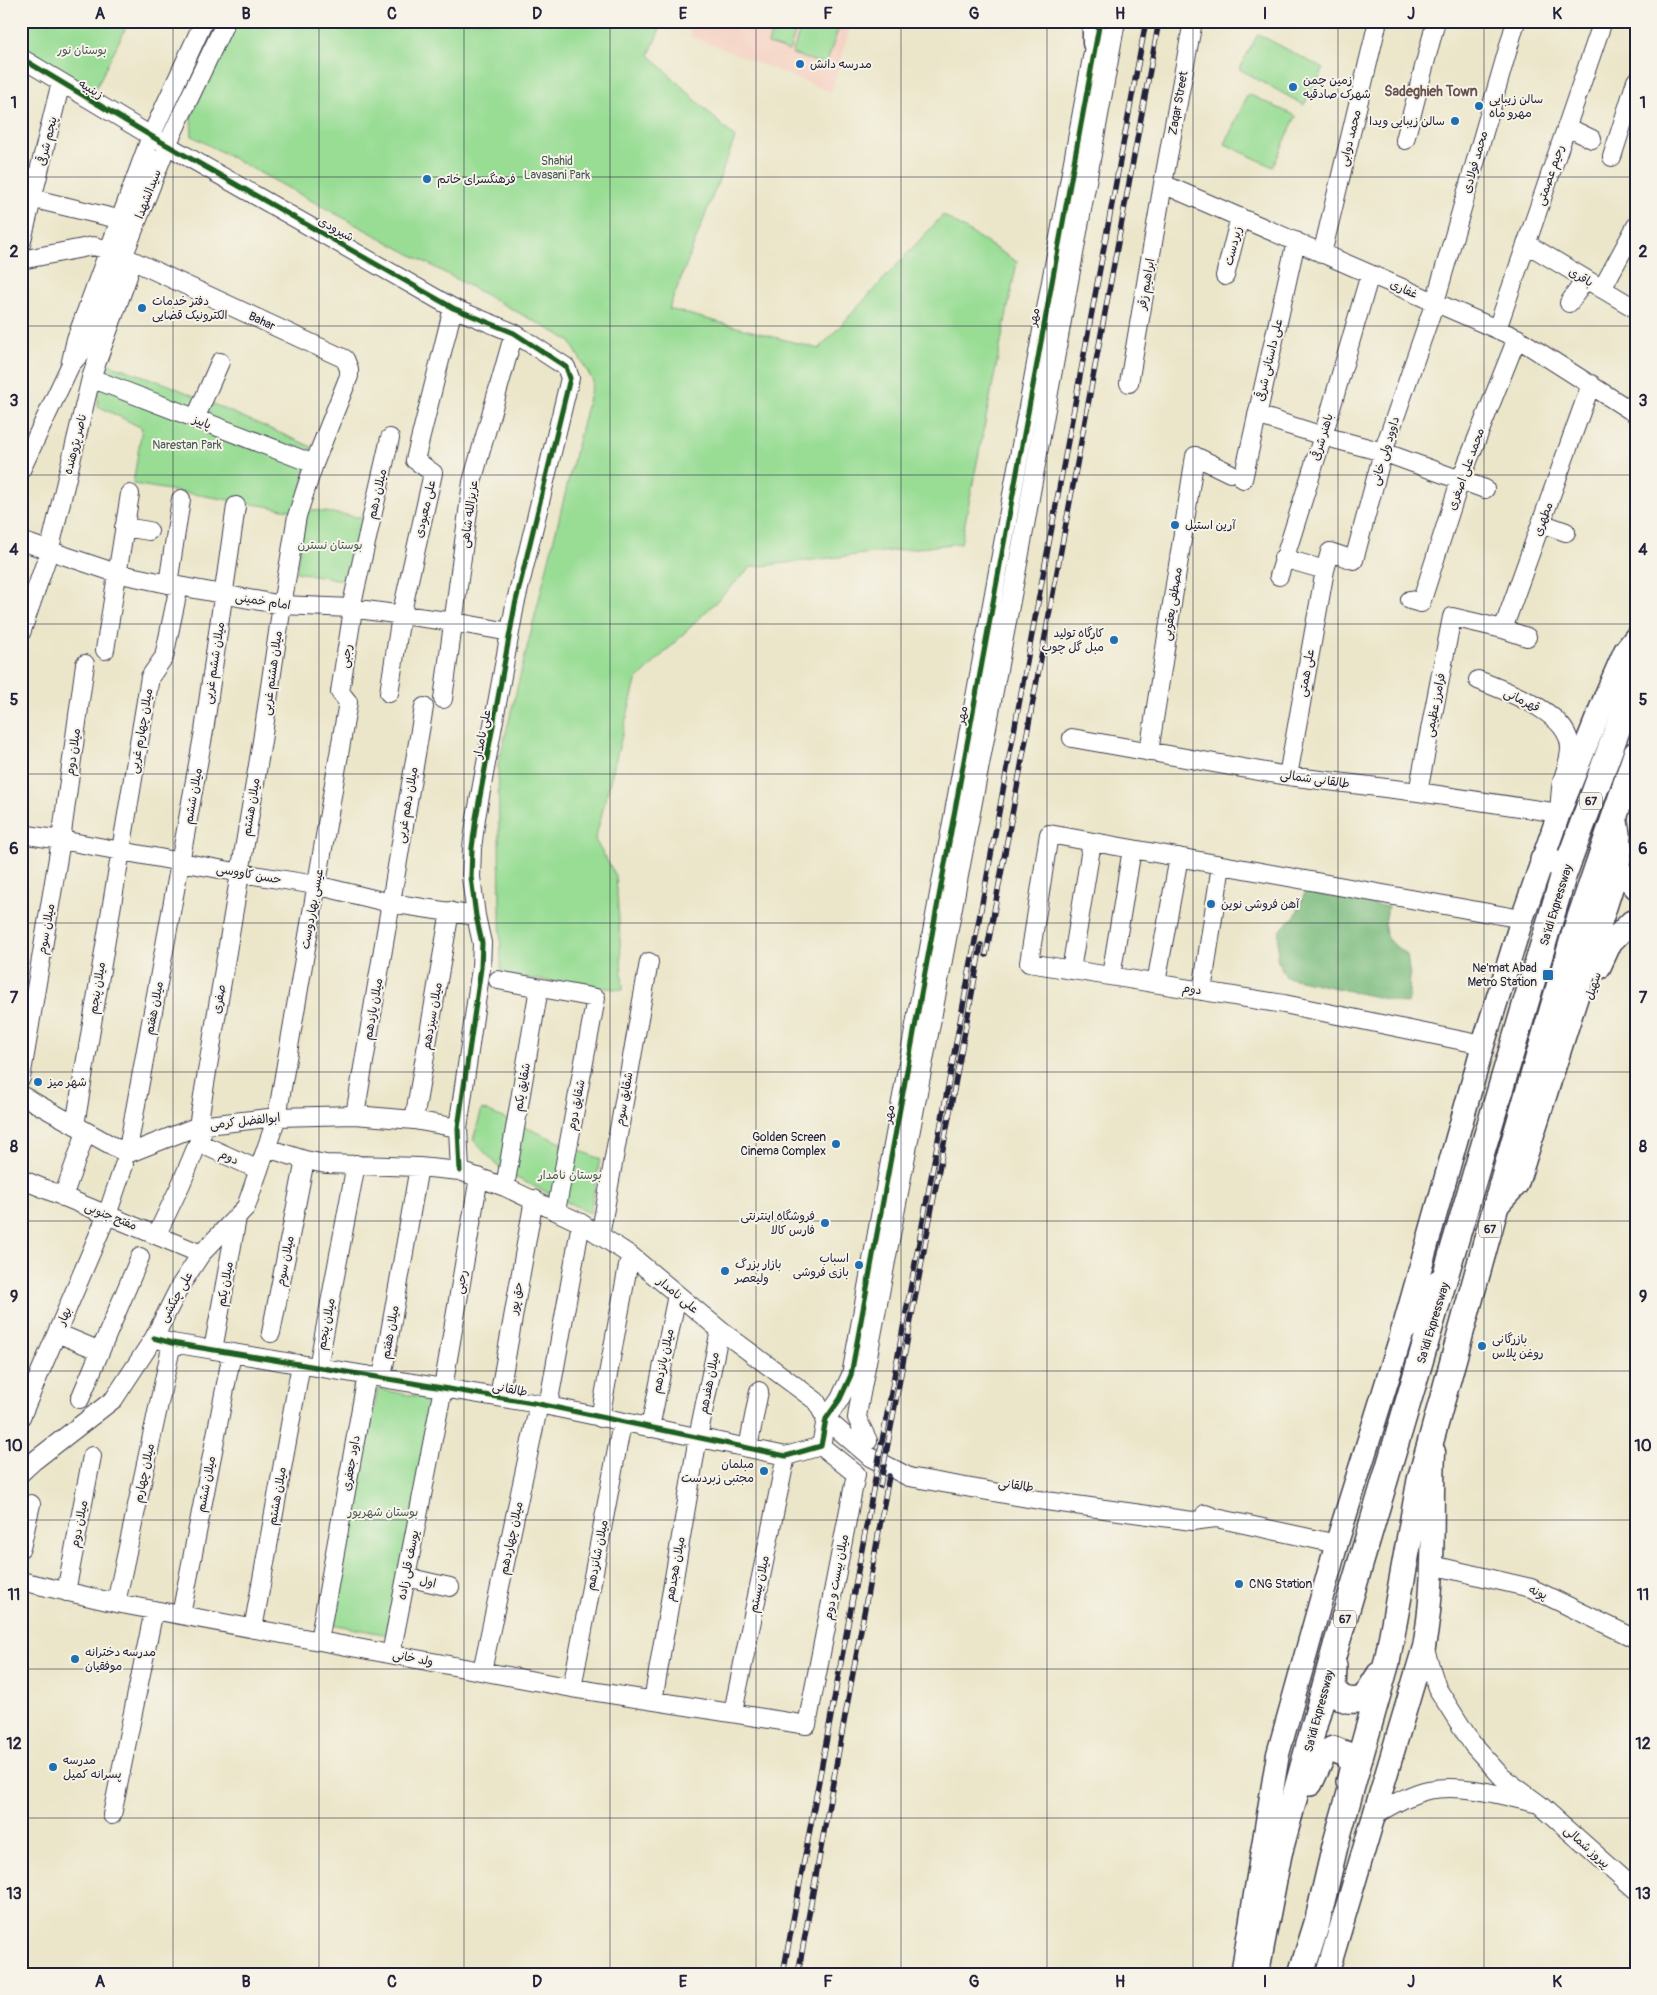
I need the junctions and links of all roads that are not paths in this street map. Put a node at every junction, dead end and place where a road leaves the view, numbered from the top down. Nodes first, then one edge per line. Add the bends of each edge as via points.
1 (204, 21) edge
2 (226, 21) edge
3 (1100, 21) edge
4 (1116, 21) edge
5 (1193, 21) edge
6 (1378, 21) edge
7 (1436, 21) edge
8 (1516, 21) edge
9 (1603, 21) edge
10 (1094, 32) edge
11 (21, 58) edge
12 (1636, 81) edge
13 (61, 82) junction
14 (1567, 127) junction
15 (151, 136) junction
16 (1405, 140) dead end
17 (1592, 140) dead end
18 (167, 145) junction
19 (1612, 157) dead end
20 (1163, 184) junction
21 (27, 197) edge
22 (1240, 216) junction
23 (122, 220) junction
24 (1636, 226) edge
25 (1296, 241) junction
26 (21, 244) edge
27 (1526, 244) junction
28 (117, 253) junction
29 (1322, 254) junction
30 (21, 260) edge
31 (1370, 274) junction
32 (1225, 276) dead end
33 (1585, 280) junction
34 (1602, 289) junction
35 (1434, 302) junction
36 (1570, 302) dead end
37 (453, 308) junction
38 (1636, 309) edge
39 (1497, 329) junction
40 (514, 333) junction
41 (1517, 338) junction
42 (345, 359) joint
43 (220, 362) dead end
44 (91, 378) junction
45 (1129, 383) dead end
46 (1591, 384) junction
47 (60, 388) junction
48 (87, 396) junction
49 (1636, 414) edge
50 (1257, 415) junction
51 (194, 419) junction
52 (1323, 436) junction
53 (390, 438) dead end
54 (1383, 452) junction
55 (1195, 456) joint
56 (314, 464) junction
57 (21, 470) edge
58 (1460, 481) junction
59 (1485, 489) dead end
60 (130, 494) dead end
61 (181, 499) dead end
62 (236, 506) dead end
63 (1541, 523) junction
64 (124, 527) junction
65 (149, 531) dead end
66 (1566, 532) dead end
67 (21, 541) edge
68 (49, 552) junction
69 (1283, 558) junction
70 (1325, 570) junction
71 (116, 574) junction
72 (1279, 576) dead end
73 (173, 585) junction
74 (224, 595) junction
75 (1416, 601) dead end
76 (282, 605) junction
77 (351, 608) junction
78 (401, 616) junction
79 (454, 622) junction
80 (1503, 629) junction
81 (510, 632) junction
82 (21, 633) edge
83 (1528, 637) dead end
84 (1636, 637) edge
85 (105, 650) dead end
86 (85, 664) dead end
87 (1636, 679) edge
88 (1478, 680) dead end
89 (389, 692) dead end
90 (443, 699) dead end
91 (348, 702) joint
92 (424, 707) dead end
93 (204, 731) joint
94 (1072, 738) dead end
95 (262, 741) joint
96 (1149, 752) junction
97 (1636, 754) edge
98 (1288, 776) junction
99 (1418, 792) junction
100 (1615, 812) junction
101 (1559, 813) junction
102 (21, 834) edge
103 (61, 840) junction
104 (1092, 842) junction
105 (1132, 849) junction
106 (120, 850) junction
107 (955, 850) junction
108 (1179, 858) junction
109 (1543, 860) junction
110 (182, 861) junction
111 (1221, 865) junction
112 (1568, 866) junction
113 (1618, 868) junction
114 (240, 873) junction
115 (316, 885) junction
116 (1636, 888) edge
117 (390, 903) junction
118 (450, 911) junction
119 (476, 916) junction
120 (1522, 919) junction
121 (1636, 922) edge
122 (649, 962) dead end
123 (1071, 970) junction
124 (1111, 976) junction
125 (498, 980) dead end
126 (1156, 983) junction
127 (539, 988) junction
128 (1202, 991) junction
129 (1483, 1045) junction
130 (1557, 1055) junction
131 (21, 1078) edge
132 (21, 1095) edge
133 (355, 1115) junction
134 (277, 1117) junction
135 (414, 1120) junction
136 (458, 1128) junction
137 (80, 1129) junction
138 (201, 1131) junction
139 (267, 1148) junction
140 (126, 1160) junction
141 (305, 1160) junction
142 (356, 1164) junction
143 (419, 1167) junction
144 (259, 1170) junction
145 (460, 1171) junction
146 (479, 1177) junction
147 (21, 1179) edge
148 (893, 1183) junction
149 (505, 1187) junction
150 (63, 1197) junction
151 (534, 1200) junction
152 (1496, 1207) junction
153 (556, 1211) junction
154 (107, 1215) junction
155 (237, 1218) junction
156 (581, 1223) junction
157 (156, 1234) junction
158 (600, 1236) junction
159 (201, 1254) junction
160 (630, 1256) junction
161 (140, 1257) dead end
162 (1449, 1268) junction
163 (677, 1294) junction
164 (720, 1330) junction
165 (1403, 1330) junction
166 (57, 1333) junction
167 (271, 1333) dead end
168 (154, 1338) junction
169 (172, 1343) junction
170 (213, 1350) junction
171 (100, 1351) junction
172 (232, 1353) junction
173 (309, 1365) junction
174 (374, 1376) junction
175 (443, 1388) junction
176 (759, 1391) dead end
177 (499, 1397) junction
178 (80, 1399) dead end
179 (816, 1401) joint
180 (859, 1404) junction
181 (544, 1405) junction
182 (833, 1409) junction
183 (21, 1417) edge
184 (600, 1418) junction
185 (622, 1423) junction
186 (650, 1428) junction
187 (1434, 1429) junction
188 (698, 1437) junction
189 (821, 1446) junction
190 (748, 1448) junction
191 (869, 1449) junction
192 (92, 1456) dead end
193 (786, 1456) junction
194 (21, 1473) edge
195 (31, 1504) dead end
196 (1216, 1518) junction
197 (1337, 1544) junction
198 (21, 1548) edge
199 (1432, 1565) junction
200 (406, 1577) junction
201 (21, 1582) edge
202 (450, 1587) dead end
203 (66, 1592) junction
204 (116, 1603) junction
205 (154, 1610) junction
206 (181, 1615) junction
207 (254, 1629) junction
208 (1636, 1639) edge
209 (319, 1641) junction
210 (1424, 1647) junction
211 (1334, 1653) junction
212 (391, 1654) junction
213 (1387, 1662) junction
214 (482, 1671) junction
215 (572, 1688) junction
216 (652, 1701) junction
217 (733, 1712) junction
218 (806, 1725) joint
219 (1539, 1804) junction
220 (1376, 1814) junction
221 (112, 1815) dead end
222 (1335, 1846) junction
223 (1279, 1854) junction
224 (1636, 1890) edge
225 (1242, 1974) edge
226 (1256, 1974) edge
227 (1302, 1974) edge
228 (1326, 1974) edge

1 - 15 street, سیدالشهدا
2 - 18 street, سیدالشهدا
3 - 10 street, مهر
4 - 107 street, مهر
5 - 20 street, Zaqar Street
6 - 29 street, محمد دوابی
7 - 16 street
8 - 35 street, محمد فولادی
9 - 14 street, رحیم عصمتی
10 - 107 street, مهر
11 - 13 street, زینبیه
12 - 19 street
13 - 15 street, زینبیه
13 - 21 street, پنجم شرقی
14 - 17 street
14 - 27 street, رحیم عصمتی
15 - 18 street, شیرودی
15 - 23 street, سیدالشهدا
18 - 28 street, سیدالشهدا
18 - 37 street, شیرودی
20 - 22 street, غفاری
20 - 45 street, ابراهیم زقر
21 - 23 street
21 - 26 street, پنجم شرقی
22 - 25 street, غفاری
22 - 32 street, زبردست
23 - 28 street, سیدالشهدا
24 - 34 street
25 - 29 street, غفاری
25 - 50 street, علی داستانی شرقی
27 - 33 street, باقری
27 - 39 street, رحیم عصمتی
28 - 30 street, Bahar via 92,246
28 - 42 street, Bahar
28 - 44 street, ناصر پژوهنده via 128,276
28 - 47 street, سیدالشهدا via 76,339 70,366
29 - 31 street, غفاری
31 - 35 street, غفاری
31 - 52 street, باهنر شرقی
33 - 34 street, باقری
33 - 36 street
34 - 38 street, باقری
35 - 39 street, غفاری
35 - 54 street, داوود ولی خانی
37 - 40 street, شیرودی
37 - 78 street, علی معبودی via 415,460 433,473
39 - 41 street, غفاری
40 - 79 street, عزیزالله شاهی via 472,482
40 - 81 street, علی نامدار via 566,367 570,378
41 - 46 street, غفاری
41 - 58 street, محمد علی اصغری
42 - 56 street, میلان هشتم غربی via 349,376
43 - 51 street
44 - 48 street, ناصر پژوهنده
44 - 51 street, پاییز
46 - 49 street, غفاری
46 - 63 street, مطهری
47 - 48 street
47 - 57 street, سیدالشهدا
48 - 68 street, ناصر پژوهنده
50 - 52 street
50 - 55 street, علی داستانی شرقی via 1236,476
51 - 56 street, پاییز
52 - 54 street
52 - 69 street, باهنر شرقی
53 - 77 street, میلان دهم
54 - 58 street
54 - 70 street, داوود ولی خانی via 1354,560 1330,552
55 - 96 street, مصطفی یعقوبی
56 - 76 street, میلان هشتم غربی via 297,516
58 - 59 street
58 - 75 street, محمد علی اصغری
60 - 64 street
61 - 73 street, میلان چهارم غربی
62 - 74 street, میلان ششم غربی
63 - 66 street
63 - 80 street, مطهری
64 - 65 street
64 - 71 street
67 - 68 street, امام خمینی
68 - 71 street, امام خمینی
68 - 82 street, ناصر پژوهنده
69 - 70 street
69 - 72 street, باهنر شرقی
70 - 98 street, علی همتی
71 - 73 street, امام خمینی
71 - 85 street
73 - 74 street, امام خمینی
73 - 106 street, میلان چهارم غربی via 164,657 150,677
74 - 76 street, امام خمینی
74 - 93 street, میلان ششم غربی
76 - 77 street, امام خمینی
76 - 95 street, میلان هشتم غربی
77 - 78 street, امام خمینی
77 - 91 street, رجبی via 340,692
78 - 79 street, امام خمینی
78 - 89 street, علی معبودی
79 - 81 street, امام خمینی
79 - 90 street, عزیزالله شاهی
80 - 83 street
80 - 99 street, فرامرز عظیمی via 1452,617
81 - 119 street, علی نامدار via 472,848 471,877
84 - 101 main road via 1625,651
86 - 103 street, میلان دوم
87 - 112 highway, Sa'idi Expressway / 67
88 - 101 street, قهرمانی via 1534,704 1565,731 1570,747
91 - 115 street, عیسی بهاردوست
92 - 117 street, میلان دهم غربی
93 - 110 street, میلان ششم
94 - 96 street, طالقانی شمالی
95 - 114 street, میلان هشتم
96 - 98 street, طالقانی شمالی
97 - 100 highway, 67
98 - 99 street, طالقانی شمالی
99 - 101 street, طالقانی شمالی
100 - 113 main road via 1621,849
100 - 152 highway, 67 via 1575,932
101 - 109 main road
102 - 103 street, حسن کاووسی
103 - 106 street, حسن کاووسی
103 - 131 street, میلان سوم
104 - 105 street
104 - 123 street
104 - 123 street, دوم via 1049,834 1028,963
105 - 108 street
105 - 124 street
106 - 110 street, حسن کاووسی
106 - 137 street, میلان پنجم
107 - 148 street, مهر
108 - 111 street
108 - 126 street
109 - 112 highway
109 - 120 main road
110 - 114 street, حسن کاووسی
110 - 140 street, میلان هفتم
111 - 120 street
111 - 128 street
112 - 162 highway, Sa'idi Expressway / 67
113 - 116 main road
113 - 130 main road
114 - 115 street, حسن کاووسی
114 - 138 street, صفری
115 - 117 street, حسن کاووسی
115 - 134 street, عیسی بهاردوست
117 - 118 street, حسن کاووسی
117 - 133 street, میلان یازدهم
118 - 119 street, حسن کاووسی
118 - 135 street, میلان سیزدهم
119 - 136 street, علی نامدار via 482,943 481,968
120 - 129 main road
121 - 130 main road, سهیل via 1631,922 1611,942 1579,1031
122 - 158 street, شقایق سوم
123 - 124 street, دوم
124 - 126 street, دوم
125 - 127 street
126 - 128 street, دوم
127 - 149 street, شقایق یکم
127 - 153 street, شقایق دوم via 596,998
128 - 129 street, دوم via 1284,1004
129 - 165 main road
130 - 152 main road via 1517,1184
132 - 137 street
133 - 134 street, ابوالفضل کرمی
133 - 135 street, ابوالفضل کرمی
134 - 138 street, ابوالفضل کرمی
134 - 139 street, عیسی بهاردوست
135 - 136 street, ابوالفضل کرمی
136 - 145 street, علی نامدار
137 - 140 street
137 - 150 street, میلان پنجم
138 - 140 street, ابوالفضل کرمی
138 - 144 street, دوم
138 - 157 street, صفری via 181,1184
139 - 141 street, علی نامدار
139 - 144 street, علی چنکشی
140 - 154 street, میلان هفتم
141 - 142 street, علی نامدار
141 - 167 street, میلان سوم
142 - 143 street, علی نامدار
142 - 173 street, میلان پنجم
143 - 145 street, علی نامدار
143 - 174 street, میلان هفتم
144 - 155 street, علی چنکشی via 246,1207
145 - 146 street, علی نامدار
146 - 149 street, علی نامدار
146 - 175 street, رحبی
147 - 150 street, مفتح جنوبی
148 - 180 street, مهر
148 - 182 street, مهر via 851,1375
149 - 151 street, علی نامدار
150 - 154 street, مفتح جنوبی
151 - 153 street, علی نامدار
151 - 177 street, حق پور
152 - 187 highway, 67
153 - 156 street, علی نامدار
154 - 157 street, مفتح جنوبی
154 - 166 street, بهار
155 - 159 street, علی چنکشی
155 - 170 street, میلان یکم
156 - 158 street, علی نامدار
156 - 181 street
157 - 159 street, مفتح جنوبی
158 - 160 street, علی نامدار
159 - 168 street, علی چنکشی via 180,1286
160 - 163 street, علی نامدار
160 - 184 street
161 - 171 street
162 - 165 highway
162 - 211 highway, Sa'idi Expressway / 67
163 - 164 street, علی نامدار
163 - 186 street, میلان پانزدهم
164 - 179 street, علی نامدار
164 - 188 street, میلان هفدهم
165 - 197 main road
166 - 171 street
166 - 183 street, بهار
168 - 169 street, طالقانی
168 - 194 street, علی چنکشی via 114,1399
169 - 170 street, طالقانی
169 - 204 street, میلان چهارم
170 - 172 street, طالقانی
171 - 178 street
172 - 173 street, طالقانی
172 - 206 street, میلان ششم
173 - 174 street, طالقانی
173 - 207 street, میلان هشتم
174 - 175 street, طالقانی
174 - 209 street, داود جعفری
175 - 177 street, طالقانی
175 - 200 street, یوسف قلی زاده
176 - 190 street
177 - 181 street, طالقانی
179 - 182 street, طالقانی
180 - 182 street via 846,1412 840,1406
180 - 191 street, مهر via 857,1418
181 - 184 street, طالقانی
181 - 214 street, میلان چهاردهم
182 - 189 street
182 - 191 street, طالقانی
184 - 185 street, طالقانی
185 - 186 street, طالقانی
185 - 215 street, میلان شانزدهم
186 - 188 street, طالقانی
187 - 199 main road
187 - 213 highway, 67 via 1420,1480
188 - 190 street, طالقانی
188 - 216 street, میلان هجدهم
189 - 193 street, طالقانی
189 - 218 street, میلان بیست و دوم via 856,1474
190 - 193 street, طالقانی
191 - 196 street, طالقانی via 874,1448 912,1468 945,1475 1194,1509
191 - 196 street, طالقانی via 910,1477 1039,1500 1192,1521
192 - 203 street, میلان دوم
193 - 217 street, میلان بیستم
195 - 198 street
196 - 197 street, طالقانی
197 - 225 main road via 1278,1754
199 - 208 street, پونه via 1531,1588
199 - 210 main road via 1429,1622
200 - 202 street, اول
200 - 212 street, یوسف قلی زاده
201 - 203 street, ولد خانی
203 - 204 street, ولد خانی
204 - 205 street, ولد خانی
205 - 206 street, ولد خانی
205 - 221 street
206 - 207 street, ولد خانی
207 - 209 street, ولد خانی
209 - 212 street, ولد خانی
210 - 219 street, پیروز شمالی via 1436,1688 1473,1745 1502,1777
210 - 220 main road
211 - 213 highway via 1334,1689 1341,1698 1352,1701 1364,1699
211 - 223 highway, Sa'idi Expressway / 67
212 - 214 street, ولد خانی
213 - 222 highway, 67
214 - 215 street, ولد خانی
215 - 216 street, ولد خانی
216 - 217 street, ولد خانی
217 - 218 street, ولد خانی
219 - 220 street via 1476,1790 1428,1790
219 - 224 street, پیروز شمالی
220 - 228 main road
222 - 223 highway via 1352,1766 1348,1756 1333,1749 1322,1755
222 - 227 highway, 67
223 - 226 highway, Sa'idi Expressway / 67

